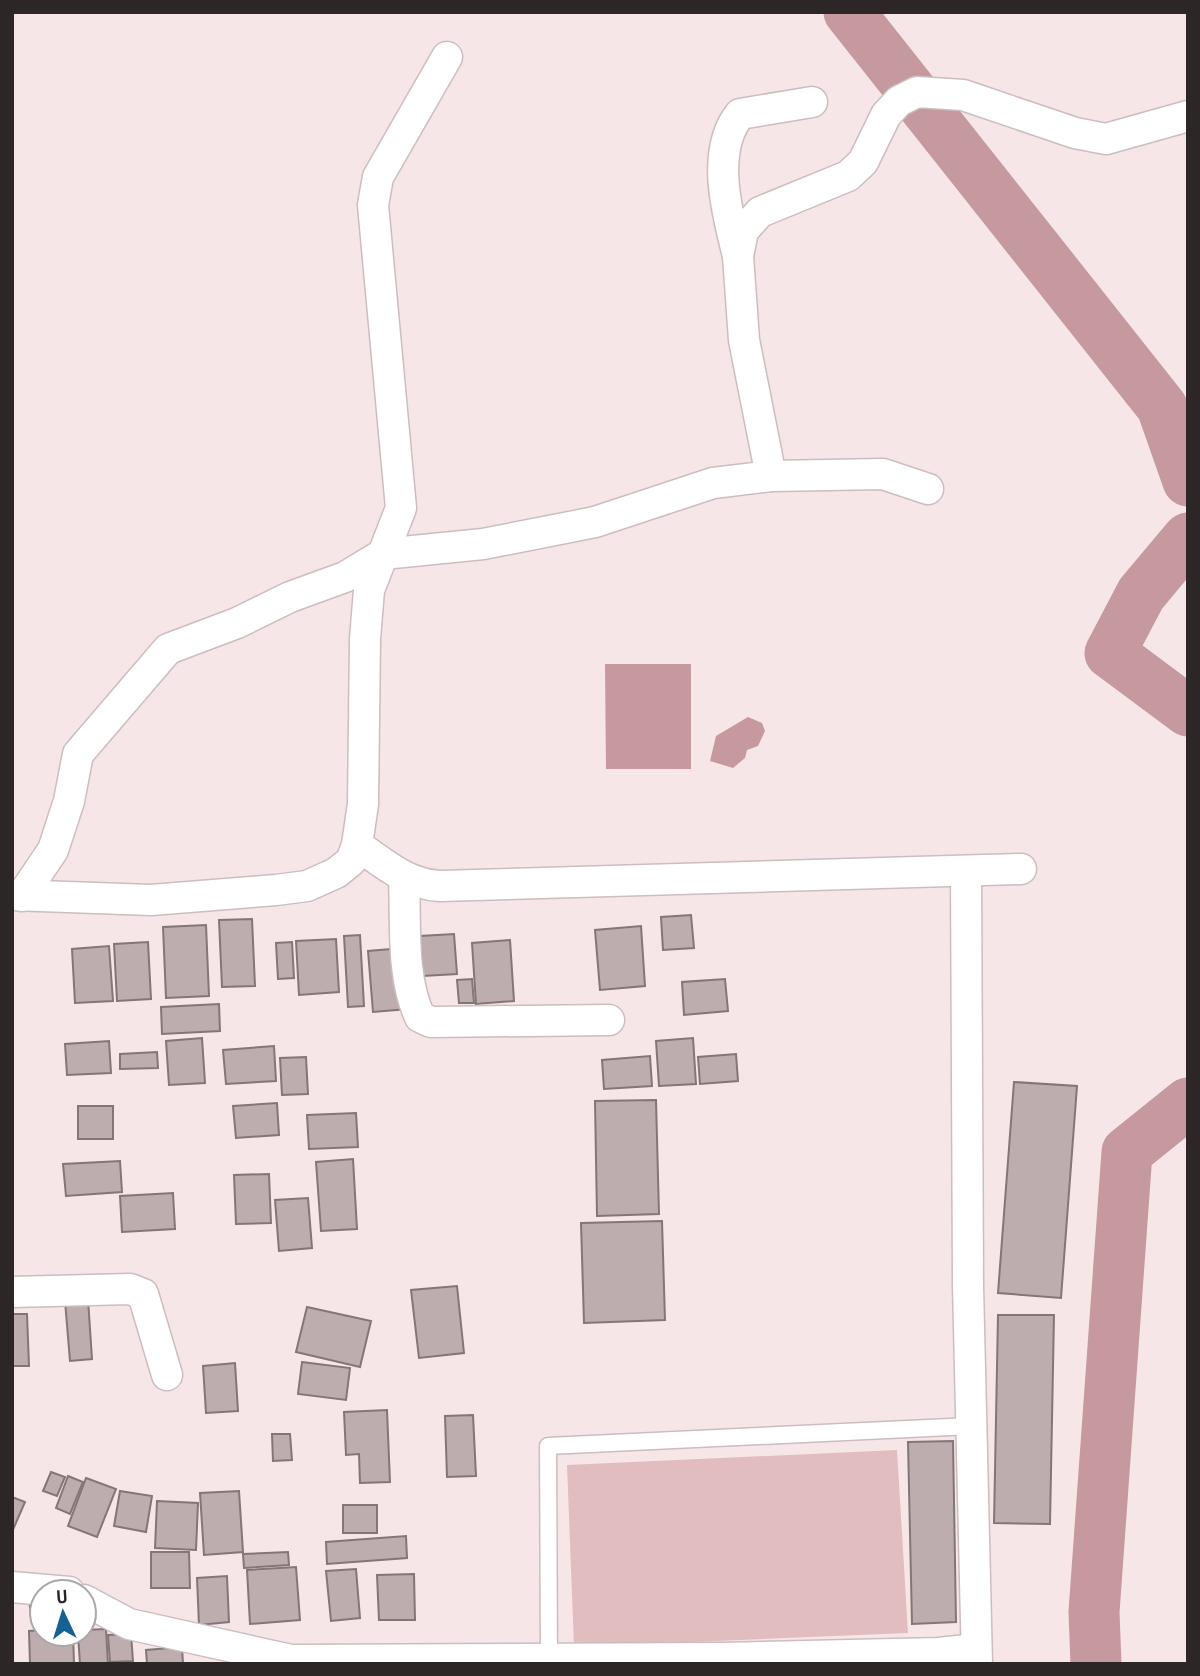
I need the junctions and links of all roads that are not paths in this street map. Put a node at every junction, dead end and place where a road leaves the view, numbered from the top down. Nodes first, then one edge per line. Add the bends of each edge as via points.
1 (447, 57) dead end
2 (812, 102) dead end
3 (1188, 116) edge
4 (738, 256) junction
5 (771, 476) junction
6 (928, 489) dead end
7 (383, 554) junction
8 (358, 845) junction
9 (1021, 869) dead end
10 (966, 871) junction
11 (404, 878) junction
12 (17, 896) edge
13 (609, 1020) dead end
14 (12, 1292) edge
15 (167, 1375) dead end
16 (971, 1426) junction
17 (98, 1607) edge
18 (976, 1656) edge
19 (549, 1659) junction
20 (503, 1661) edge

1 - 7 street via 378,177 373,205 401,509
2 - 4 street via 740,114 728,128 723,179
3 - 4 street via 1106,139 964,95 917,92 886,115 863,162 848,176 760,212 743,231
4 - 5 street via 744,340
5 - 6 street via 883,474
5 - 7 street via 713,483 595,522 483,544
7 - 8 street via 369,590
7 - 12 street via 345,577 168,649 154,662 78,754 53,850
8 - 11 street
8 - 12 street via 351,861 307,886 151,900
9 - 10 street
10 - 11 street via 440,886
10 - 16 street
11 - 13 street via 408,963 420,1017 432,1022
14 - 15 street via 130,1289 142,1294
16 - 18 street
16 - 19 lane via 548,1446
17 - 20 street via 129,1624 291,1660
18 - 19 street
19 - 20 street

